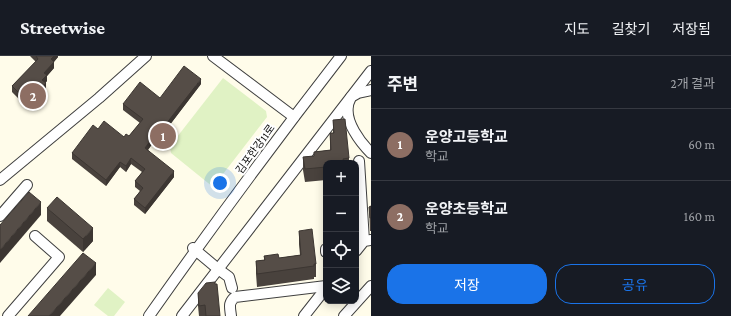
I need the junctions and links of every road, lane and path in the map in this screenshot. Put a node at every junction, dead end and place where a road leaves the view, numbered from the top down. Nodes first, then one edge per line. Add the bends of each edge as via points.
1 (146, 56) edge
2 (213, 56) edge
3 (336, 56) edge
4 (341, 56) edge
5 (371, 71) edge
6 (371, 90) edge
7 (351, 97) junction
8 (292, 116) junction
9 (371, 153) edge
10 (359, 161) dead end
11 (0, 180) edge
12 (27, 185) dead end
13 (0, 216) edge
14 (35, 236) dead end
15 (367, 241) edge
16 (359, 248) edge
17 (194, 249) junction
18 (218, 270) junction
19 (371, 286) edge
20 (323, 287) edge
21 (232, 288) dead end
22 (323, 291) edge
23 (8, 316) edge
24 (145, 316) edge
25 (149, 316) edge
26 (182, 316) edge
27 (231, 316) edge
28 (305, 316) edge
29 (344, 316) edge

1 - 11 street
2 - 8 street
3 - 8 street, 김포한강11로
4 - 8 street, 김포한강11로
5 - 7 street
6 - 7 street
7 - 9 street via 348,115 354,131
7 - 18 street
8 - 17 street, 김포한강11로
10 - 15 street
12 - 13 street
14 - 23 street via 59,257
15 - 16 street
17 - 18 street
17 - 24 street, 김포한강11로
17 - 25 street, 김포한강11로
18 - 21 street via 229,277
18 - 26 street
19 - 29 street
20 - 27 street via 236,297 230,306
22 - 28 street

